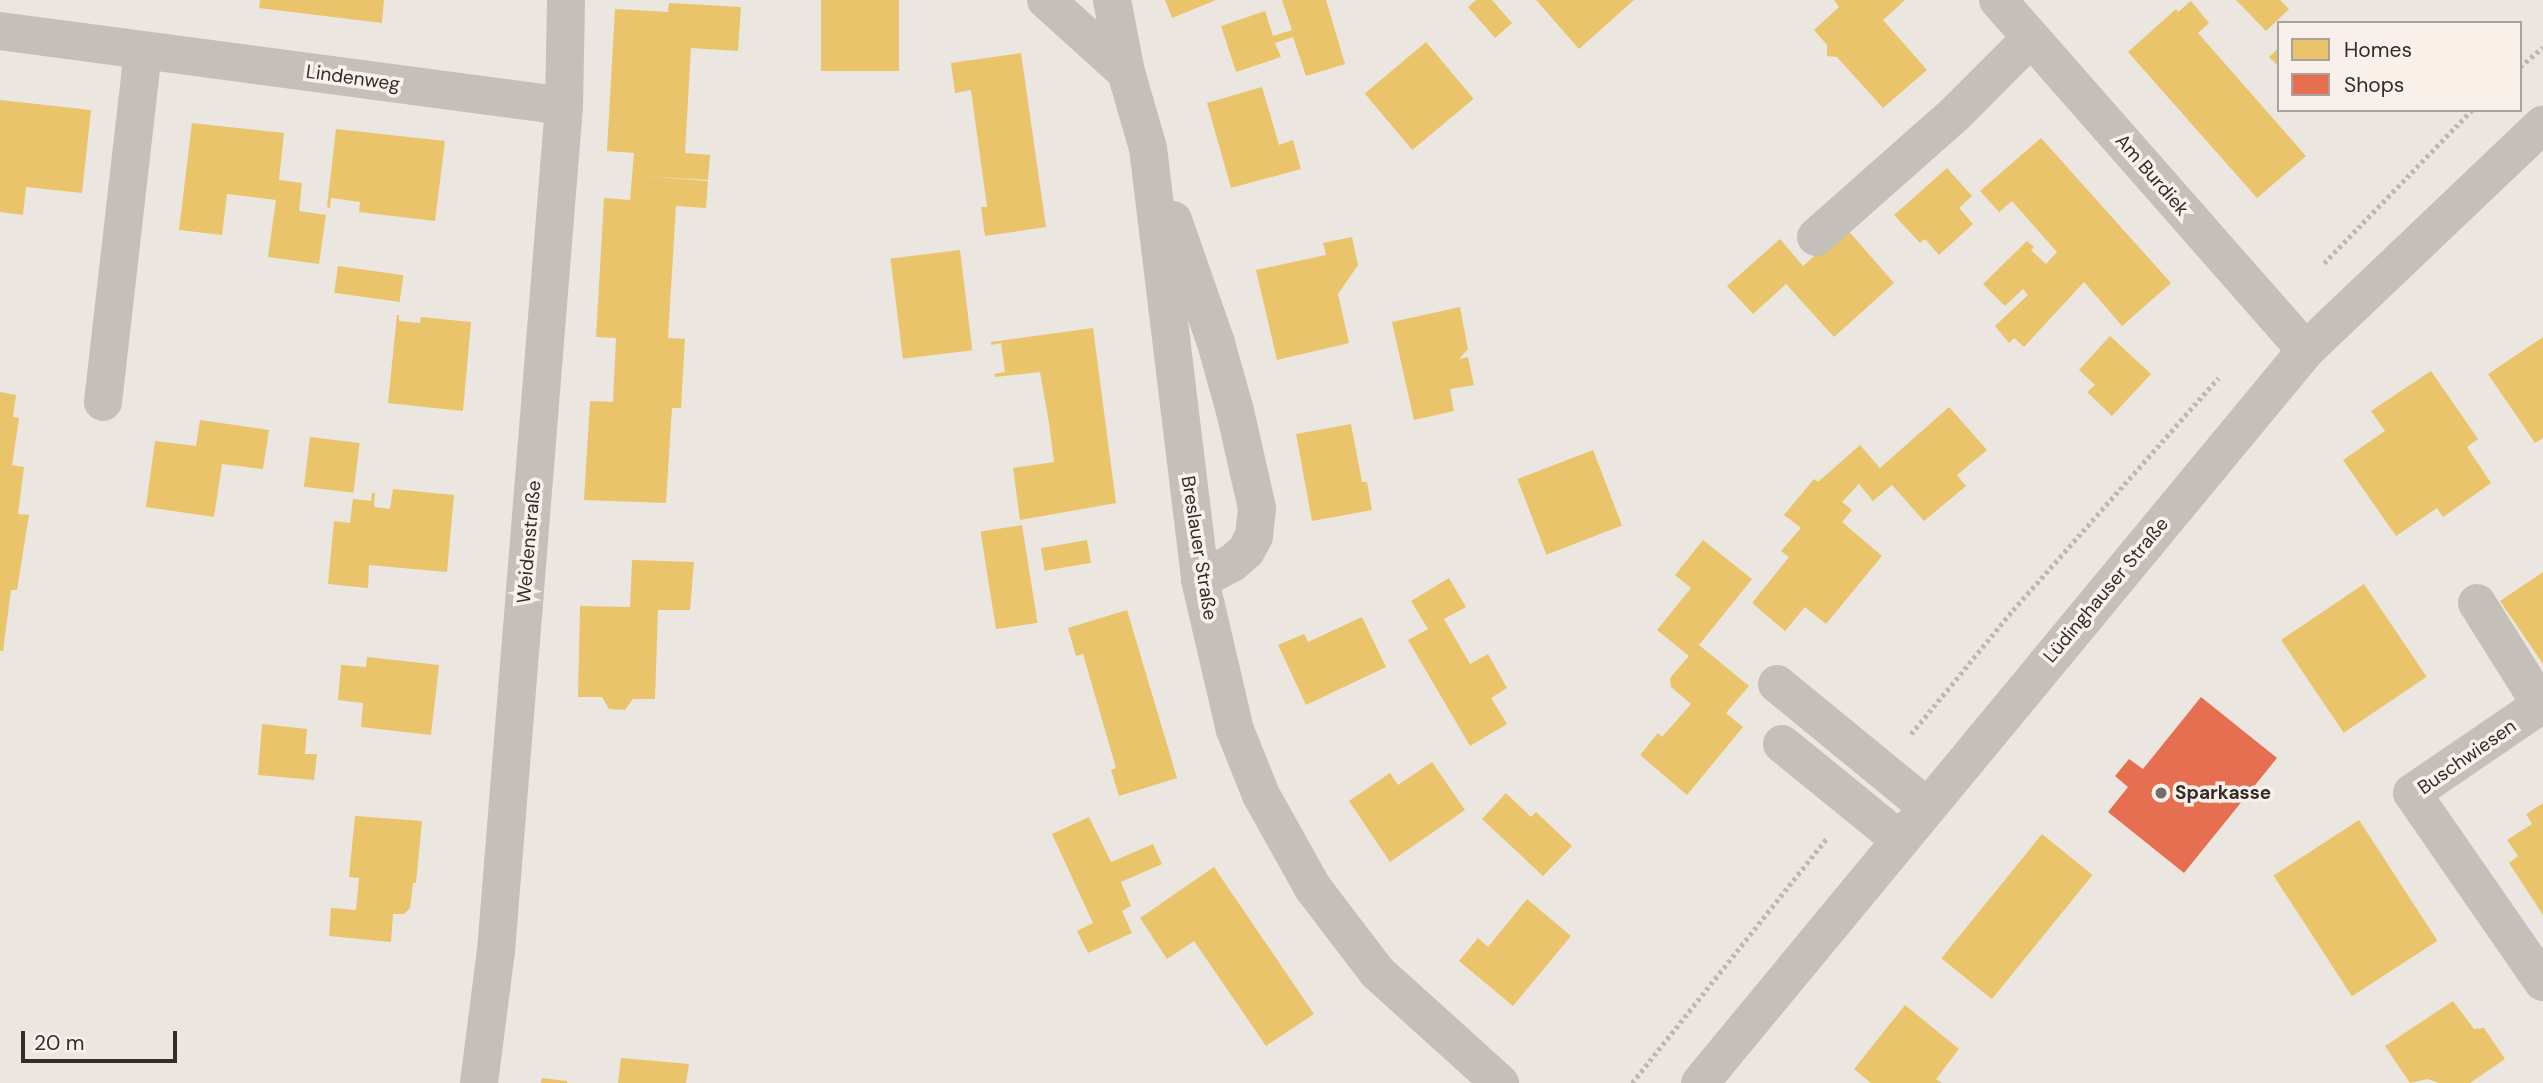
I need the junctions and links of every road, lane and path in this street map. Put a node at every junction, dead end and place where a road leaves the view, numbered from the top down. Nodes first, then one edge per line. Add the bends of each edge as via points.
1 (566, 0) edge
2 (1046, 0) edge
3 (1112, 0) edge
4 (1998, 0) edge
5 (0, 32) edge
6 (2031, 38) junction
7 (2543, 47) edge
8 (143, 51) junction
9 (2522, 65) edge
10 (1126, 72) junction
11 (564, 106) junction
12 (2470, 112) edge
13 (2543, 124) edge
14 (1148, 148) junction
15 (1816, 237) dead end
16 (2275, 314) junction
17 (2306, 349) junction
18 (2222, 373) dead end
19 (103, 402) dead end
20 (1200, 580) junction
21 (2477, 603) dead end
22 (1777, 684) dead end
23 (1782, 744) dead end
24 (1881, 770) junction
25 (1855, 803) junction
26 (1926, 806) junction
27 (1899, 839) junction
28 (2543, 982) edge
29 (480, 1083) edge
30 (1500, 1083) edge
31 (1632, 1083) edge
32 (1700, 1083) edge

1 - 11 street, Weidenstraße
2 - 10 street
3 - 10 street, Breslauer Straße
4 - 6 street, Am Burdiek
5 - 8 street, Lindenweg
6 - 15 street via 1955,114
6 - 16 street, Am Burdiek
7 - 9 path
8 - 11 street, Lindenweg
8 - 19 street
10 - 14 street, Breslauer Straße
11 - 29 street, Weidenstraße via 496,951
12 - 16 path
13 - 17 street, Lüdinghauser Straße
14 - 20 street, Breslauer Straße
14 - 20 street via 1216,343 1257,508 1254,536 1246,551
16 - 17 street, Am Burdiek
17 - 26 street, Lüdinghauser Straße
18 - 24 path via 2013,610
20 - 30 street, Breslauer Straße via 1235,730 1261,794 1312,888 1377,972
21 - 28 street, Buschwiesen via 2541,705 2412,793
22 - 24 street
23 - 25 street
24 - 26 street
25 - 27 street
25 - 31 path
26 - 27 street, Lüdinghauser Straße
27 - 32 street, Lüdinghauser Straße

